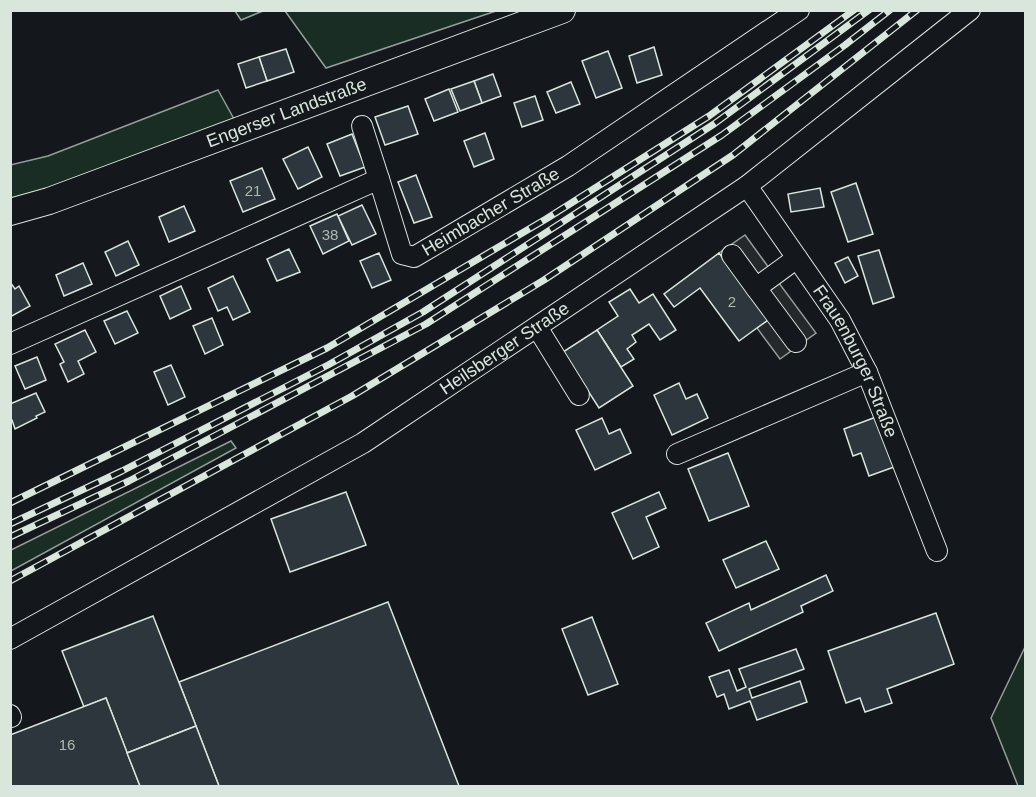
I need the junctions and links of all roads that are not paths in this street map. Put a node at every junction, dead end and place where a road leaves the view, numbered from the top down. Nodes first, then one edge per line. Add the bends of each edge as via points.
1 (562, 10) edge
2 (799, 10) edge
3 (970, 10) edge
4 (362, 126) dead end
5 (379, 179) junction
6 (747, 186) junction
7 (10, 212) edge
8 (732, 255) dead end
9 (797, 258) junction
10 (756, 288) junction
11 (537, 327) junction
12 (796, 342) dead end
13 (10, 344) edge
14 (867, 372) junction
15 (579, 394) dead end
16 (677, 454) dead end
17 (936, 551) dead end
18 (10, 639) edge

1 - 7 main road, Engerser Landstraße
2 - 5 street, Heimbacher Straße via 568,166 414,257 402,254
3 - 6 street, Heilsberger Straße
4 - 5 street
5 - 13 street
6 - 9 street, Frauenburger Straße
6 - 11 street, Heilsberger Straße
8 - 10 street
9 - 10 street
9 - 14 street, Frauenburger Straße via 840,320
10 - 12 street
11 - 15 street
11 - 18 street, Heilsberger Straße via 363,443
14 - 16 street
14 - 17 street, Frauenburger Straße

